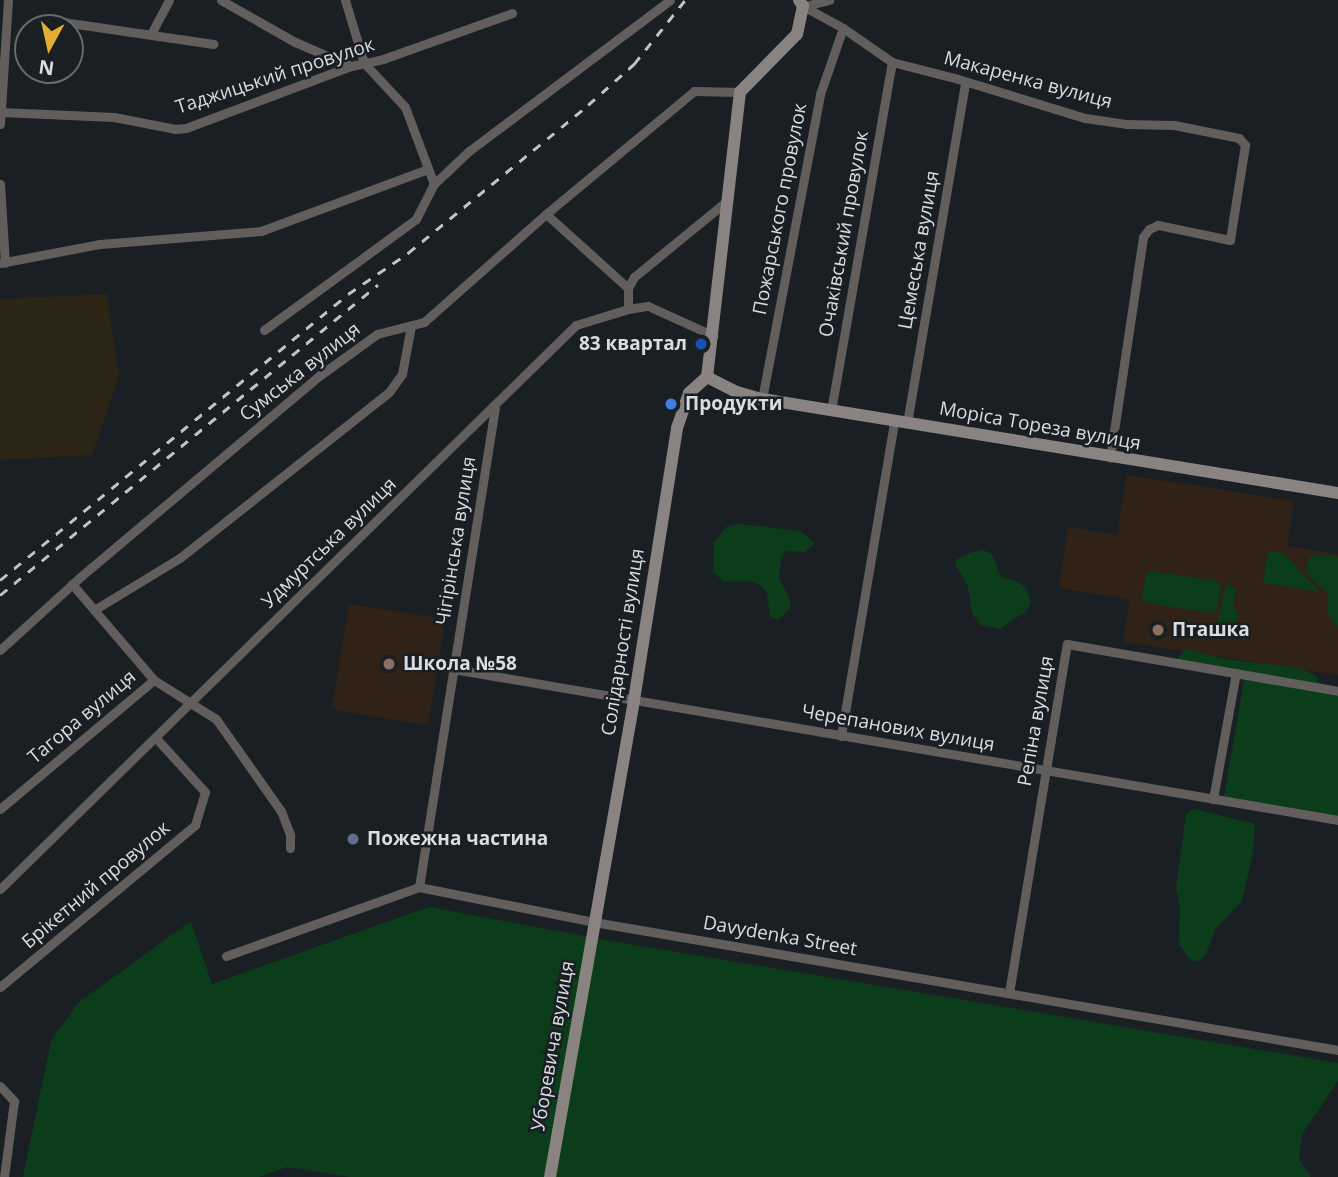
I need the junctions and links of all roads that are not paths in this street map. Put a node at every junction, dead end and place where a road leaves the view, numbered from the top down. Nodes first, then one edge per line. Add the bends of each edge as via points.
1 (8, 0) edge
2 (169, 0) edge
3 (221, 0) edge
4 (345, 0) edge
5 (670, 0) edge
6 (829, 0) edge
7 (801, 3) edge
8 (512, 13) dead end
9 (84, 25) edge
10 (844, 28) junction
11 (151, 33) junction
12 (213, 44) dead end
13 (891, 62) junction
14 (364, 63) junction
15 (351, 66) junction
16 (965, 83) junction
17 (740, 92) junction
18 (1, 112) edge
19 (0, 124) edge
20 (428, 169) junction
21 (0, 184) edge
22 (434, 184) junction
23 (727, 201) junction
24 (546, 214) junction
25 (3, 263) edge
26 (628, 288) junction
27 (628, 309) junction
28 (411, 326) junction
29 (264, 330) dead end
30 (714, 336) junction
31 (708, 377) junction
32 (762, 399) junction
33 (495, 408) junction
34 (831, 411) junction
35 (901, 422) junction
36 (1110, 458) junction
37 (1338, 493) edge
38 (72, 584) junction
39 (94, 610) junction
40 (0, 650) edge
41 (453, 669) junction
42 (1236, 673) junction
43 (154, 680) junction
44 (1338, 691) edge
45 (634, 700) junction
46 (191, 702) junction
47 (841, 736) junction
48 (155, 737) junction
49 (1045, 771) junction
50 (1213, 799) junction
51 (0, 809) edge
52 (1338, 820) edge
53 (290, 848) dead end
54 (419, 887) junction
55 (0, 889) edge
56 (594, 922) junction
57 (226, 956) dead end
58 (0, 987) edge
59 (1009, 993) junction
60 (1338, 1050) edge
61 (0, 1086) edge
62 (4, 1177) edge
63 (550, 1177) edge

1 - 18 street
2 - 11 street
3 - 15 street via 295,42
4 - 14 street
5 - 22 street via 469,151
6 - 7 street via 821,5
7 - 10 street, Макаренка вулиця
7 - 17 street via 797,34
8 - 14 street, Таджицький провулок
9 - 11 street
10 - 13 street, Макаренка вулиця
10 - 32 street, Пожарського провулок via 820,94
11 - 12 street
13 - 16 street, Макаренка вулиця
13 - 34 street, Очакiвський провулок
14 - 15 street, Таджицький провулок
14 - 20 street via 405,107
15 - 18 street, Таджицький провулок via 186,128 114,117
16 - 35 street, Цемеська вулиця
16 - 36 street, Макаренка вулиця via 1085,118 1174,125 1240,138 1245,153 1230,240 1158,225 1143,237
17 - 23 street
17 - 24 street, Сумська вулиця via 694,91
18 - 19 street
20 - 22 street
20 - 25 street via 261,231 100,244
21 - 25 street
22 - 29 street via 416,219
23 - 26 street via 634,277
23 - 30 street
24 - 26 street
24 - 28 street, Сумська вулиця via 424,322
26 - 27 street
27 - 30 street, Удмуртська вулиця via 648,306
27 - 33 street, Удмуртська вулиця via 576,326
28 - 38 street, Сумська вулиця via 377,334 319,376
28 - 39 street via 402,374 389,392 181,557
30 - 31 street
31 - 32 street, Моріса Тореза вулиця
31 - 45 street, Солідарності вулиця via 689,393 677,428
32 - 34 street, Моріса Тореза вулиця
33 - 41 street, Чiгiрiнська вулиця
33 - 46 street, Удмуртська вулиця
34 - 35 street, Моріса Тореза вулиця
35 - 36 street, Моріса Тореза вулиця
35 - 47 street, Цемеська вулиця
36 - 37 street, Моріса Тореза вулиця
38 - 39 street
38 - 40 street, Сумська вулиця
39 - 43 street
41 - 45 street, Черепанових вулиця
41 - 54 street, Чiгiрiнська вулиця
42 - 44 street, Репiна вулиця
42 - 49 street, Репiна вулиця via 1067,644
42 - 50 street
43 - 46 street
43 - 51 street, Тагора вулиця
45 - 47 street, Черепанових вулиця
45 - 56 street, Солідарності вулиця
46 - 48 street, Удмуртська вулиця
46 - 53 street via 216,719 281,811
47 - 49 street, Черепанових вулиця
48 - 55 street, Удмуртська вулиця
48 - 58 street, Брiкетний провулок via 205,792 195,825
49 - 50 street, Черепанових вулиця
49 - 59 street, Репiна вулиця
50 - 52 street, Черепанових вулиця
54 - 56 street, Davydenka Street
54 - 57 street
56 - 59 street, Davydenka Street
56 - 63 street, Уборевича вулиця
59 - 60 street, Davydenka Street
61 - 62 street via 14,1101

